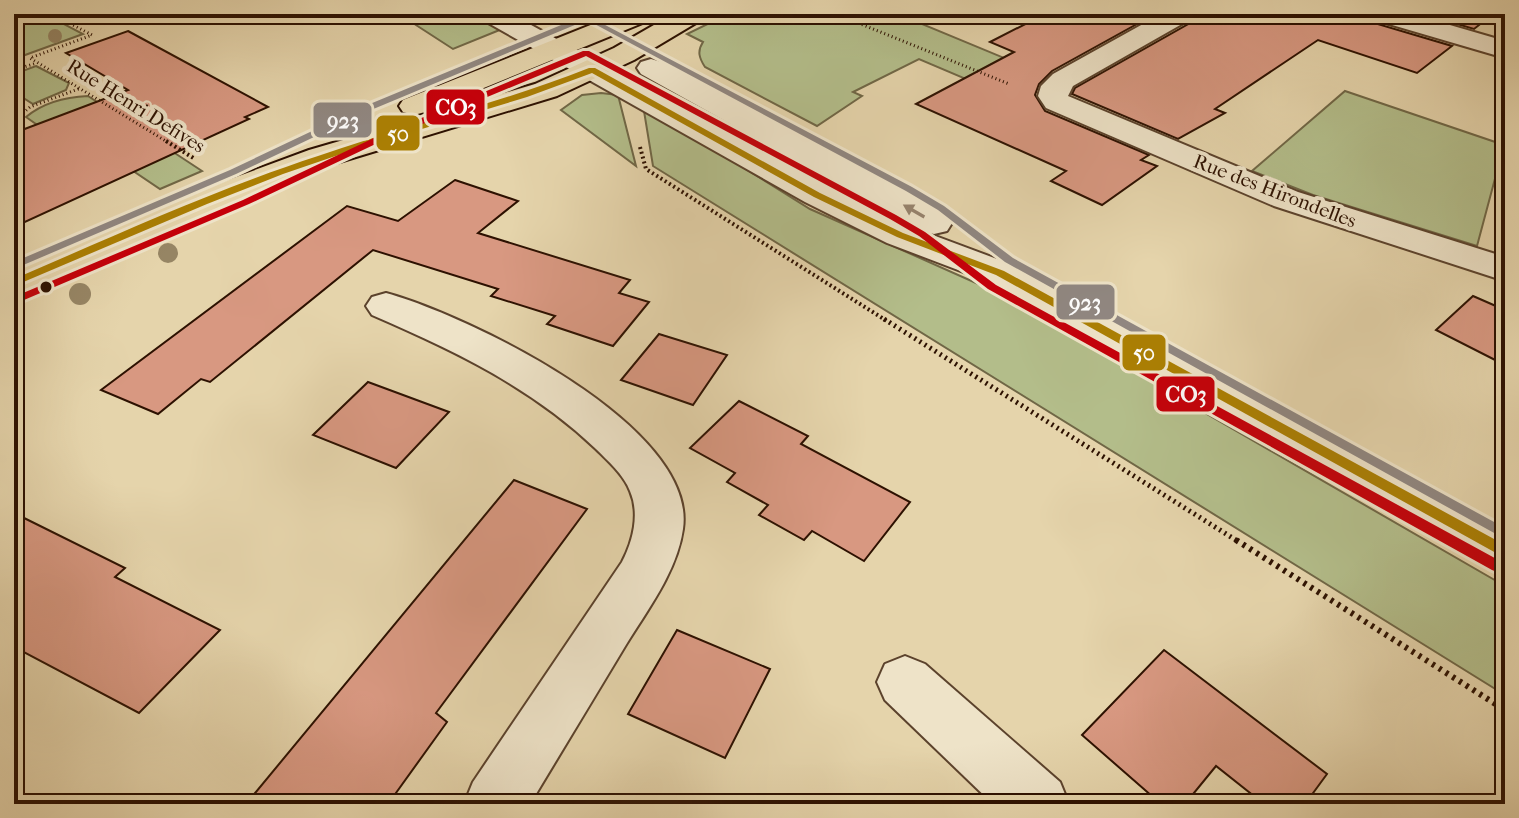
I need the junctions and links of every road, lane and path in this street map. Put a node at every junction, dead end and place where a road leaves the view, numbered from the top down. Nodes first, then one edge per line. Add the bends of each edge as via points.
1 (52, 14) edge
2 (492, 14) edge
3 (545, 14) edge
4 (641, 14) edge
5 (692, 14) edge
6 (836, 14) edge
7 (1180, 14) edge
8 (1384, 14) edge
9 (587, 35) junction
10 (553, 48) junction
11 (1505, 50) edge
12 (38, 63) junction
13 (14, 70) edge
14 (592, 70) junction
15 (625, 71) junction
16 (82, 87) junction
17 (1053, 96) junction
18 (14, 121) edge
19 (240, 187) junction
20 (1505, 269) edge
21 (14, 283) edge
22 (386, 306) dead end
23 (1505, 552) edge
24 (905, 682) dead end
25 (1505, 710) edge
26 (495, 804) edge
27 (1038, 804) edge

1 - 12 path via 92,35 30,58
2 - 10 street
3 - 9 street
4 - 9 main road
5 - 15 main road
6 - 17 path via 994,79
7 - 17 street via 1063,80
8 - 11 street
9 - 10 main road
9 - 15 street
10 - 14 street
10 - 19 main road via 374,123
12 - 13 path, Rue Henri Defives
12 - 16 path, Rue Henri Defives
14 - 15 street
14 - 19 main road via 508,103 321,157
15 - 23 street via 828,201 1000,273
15 - 25 path via 646,169
16 - 18 path via 30,107
16 - 19 path, Rue Henri Defives
17 - 20 street, Rue des Hirondelles via 1069,109 1286,199
19 - 21 main road
22 - 26 street via 475,343 570,401 632,457 658,501 660,525 653,553
24 - 27 street

